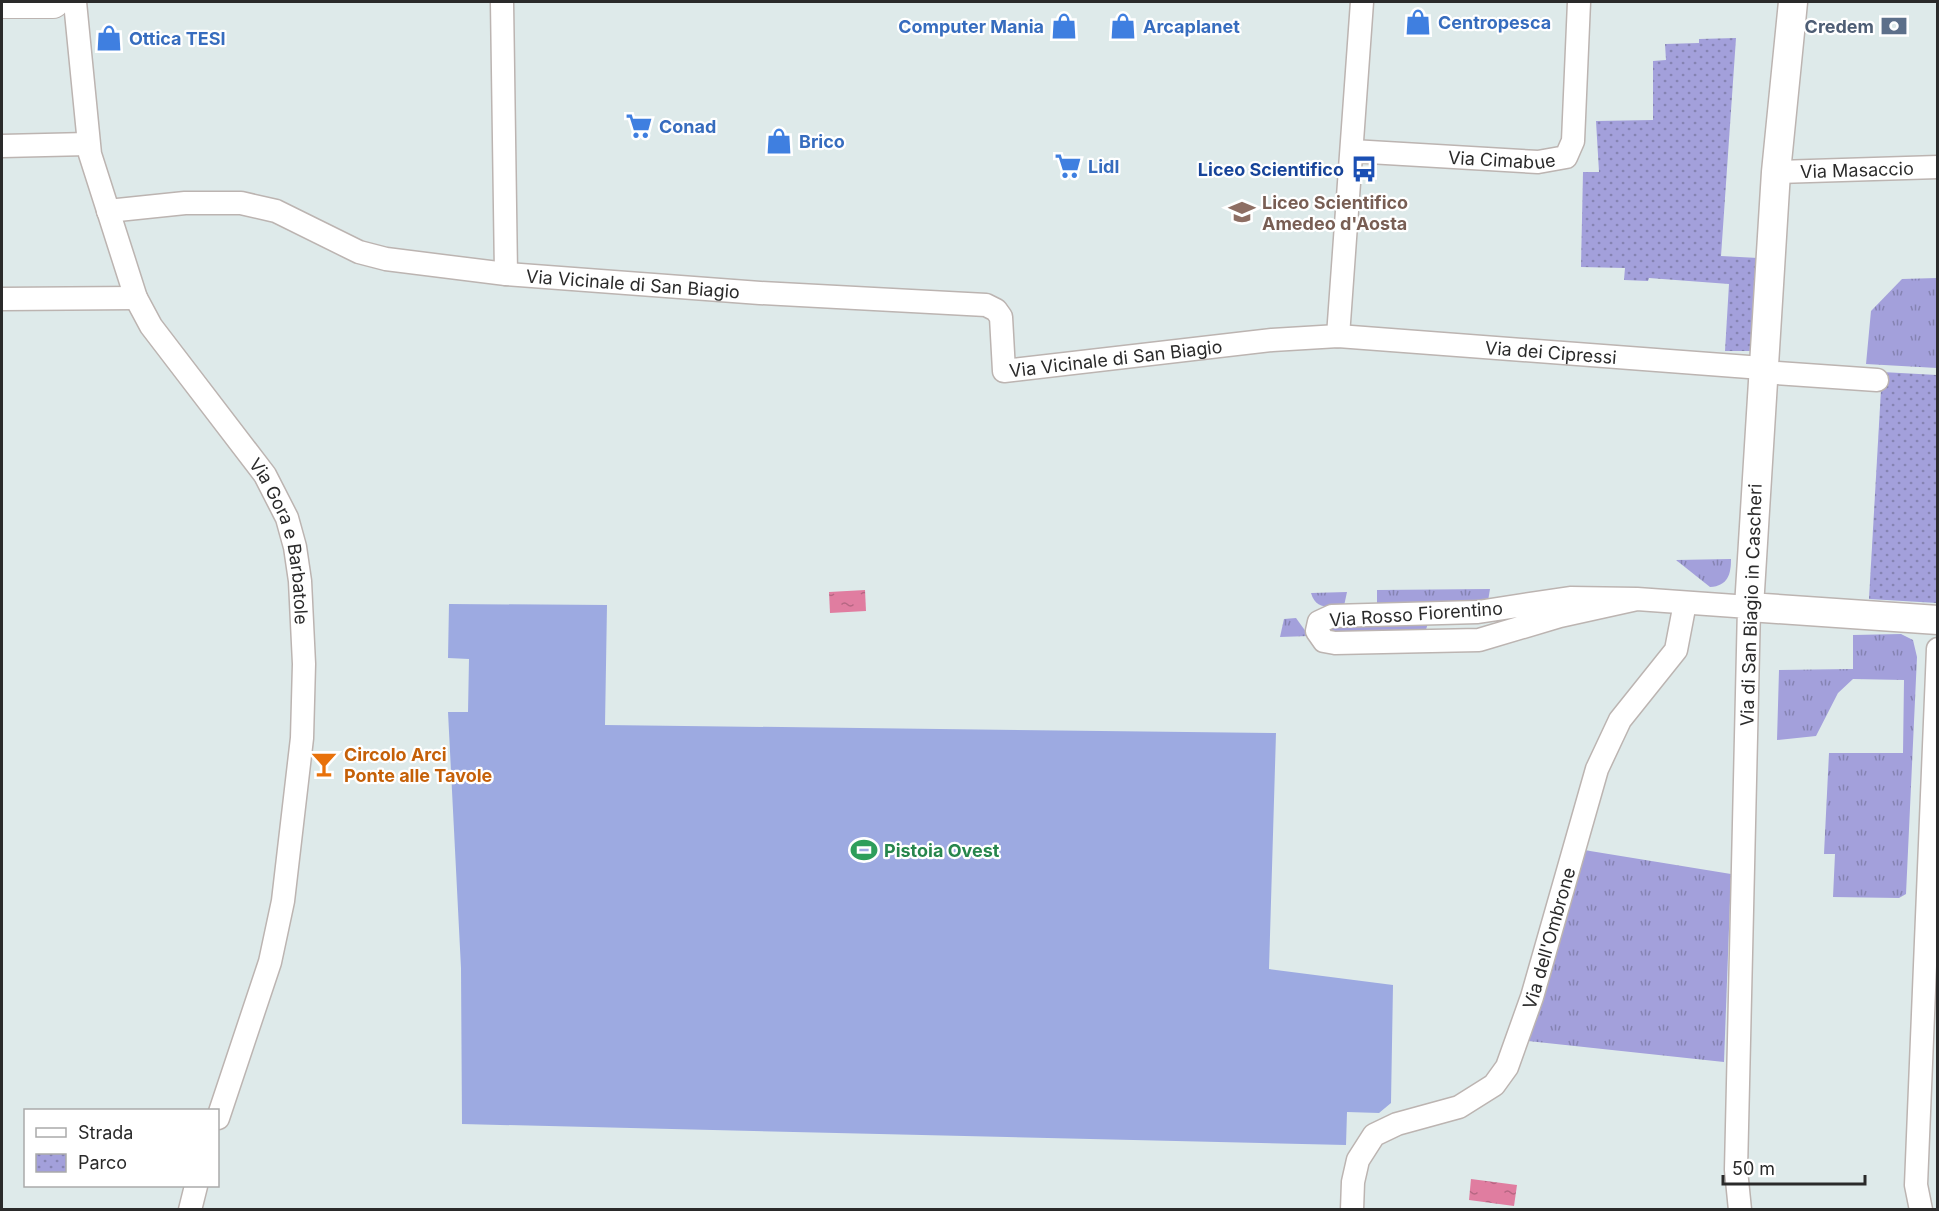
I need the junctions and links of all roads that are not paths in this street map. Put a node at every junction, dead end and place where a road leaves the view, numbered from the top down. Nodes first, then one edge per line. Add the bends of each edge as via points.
1 (2, 2) edge
2 (53, 2) edge
3 (75, 2) edge
4 (502, 2) edge
5 (1362, 2) edge
6 (1579, 2) edge
7 (1793, 2) edge
8 (88, 144) junction
9 (2, 147) edge
10 (1352, 151) junction
11 (1938, 167) edge
12 (1776, 172) junction
13 (108, 211) junction
14 (506, 274) junction
15 (136, 298) junction
16 (2, 299) edge
17 (1338, 336) junction
18 (1762, 370) junction
19 (1877, 380) dead end
20 (1637, 599) junction
21 (1686, 603) junction
22 (1749, 607) junction
23 (1435, 613) junction
24 (1938, 620) edge
25 (1436, 642) junction
26 (1938, 650) edge
27 (1934, 803) edge
28 (219, 1115) edge
29 (196, 1187) edge
30 (190, 1209) edge
31 (1352, 1209) edge
32 (1740, 1209) edge
33 (1921, 1209) edge

1 - 2 main road
3 - 8 street, Via Gora e Barbatole
4 - 14 street, Via Vicinale di San Biagio
5 - 10 street
6 - 10 street, Via Cimabue via 1573,141 1566,157 1538,162
7 - 12 street, Via di San Biagio in Cascheri
8 - 9 street
8 - 13 street, Via Gora e Barbatole
10 - 17 street
11 - 12 street, Via Masaccio
12 - 18 street, Via di San Biagio in Cascheri
13 - 14 street, Via Vicinale di San Biagio via 185,202 253,204 285,214 368,255
13 - 15 street, Via Gora e Barbatole
14 - 17 street, Via Vicinale di San Biagio via 986,305 1000,317 1004,371
15 - 16 street
15 - 28 street, Via Gora e Barbatole via 151,326 265,475 287,518 300,581 302,726 283,901 270,962
17 - 18 street, Via dei Cipressi
18 - 19 street, Via dei Cipressi
18 - 22 street, Via di San Biagio in Cascheri
20 - 21 street, Via Rosso Fiorentino
20 - 23 street, Via Rosso Fiorentino via 1563,598 1487,611
20 - 25 street, Via Rosso Fiorentino via 1479,640
21 - 22 street, Via Rosso Fiorentino
21 - 31 street, Via dell'Ombrone via 1676,650 1620,720 1597,769 1532,997 1507,1067 1494,1085 1459,1107 1397,1124 1374,1135 1358,1160
22 - 24 street
22 - 32 street, Via di San Biagio in Cascheri via 1736,1170
23 - 25 street
23 - 25 street, Via Rosso Fiorentino via 1332,616 1319,622 1317,631 1330,643
26 - 27 street
27 - 33 street via 1916,1185
29 - 30 street

